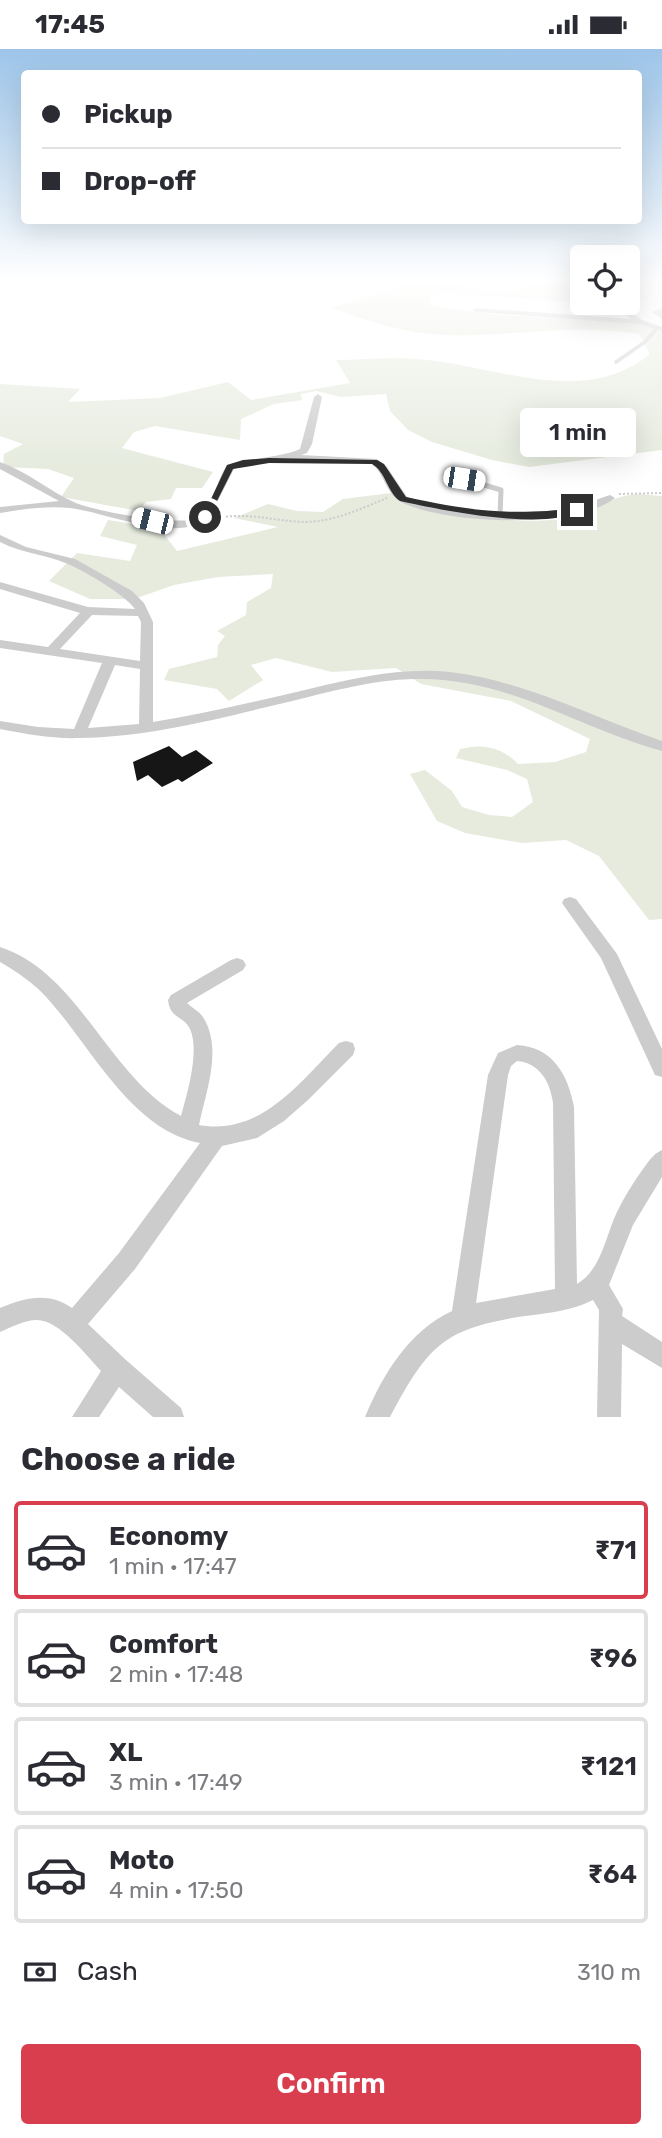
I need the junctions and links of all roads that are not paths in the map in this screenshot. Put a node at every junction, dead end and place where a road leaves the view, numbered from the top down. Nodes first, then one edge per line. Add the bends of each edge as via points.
1 (644, 343) edge
2 (616, 362) dead end
3 (318, 397) dead end
4 (269, 460) junction
5 (0, 465) edge
6 (464, 479) dead end
7 (610, 498) road end
8 (76, 506) junction
9 (0, 510) edge
10 (500, 516) junction
11 (218, 517) road end
12 (201, 520) junction
13 (0, 538) edge
14 (0, 585) edge
15 (88, 612) junction
16 (144, 612) junction
17 (0, 644) edge
18 (50, 653) junction
19 (109, 663) junction
20 (147, 666) junction
21 (0, 725) edge
22 (146, 726) junction
23 (79, 734) junction
24 (662, 746) edge
25 (570, 902) dead end
26 (0, 954) edge
27 (237, 965) dead end
28 (346, 1049) dead end
29 (662, 1069) edge
30 (188, 1131) junction
31 (218, 1136) junction
32 (662, 1160) edge
33 (594, 1286) junction
34 (566, 1299) junction
35 (463, 1316) junction
36 (0, 1320) edge
37 (612, 1323) junction
38 (72, 1325) junction
39 (662, 1356) edge
40 (117, 1369) junction
41 (84, 1417) edge
42 (172, 1417) edge
43 (377, 1417) edge
44 (609, 1417) edge

1 - 2 lane
3 - 4 street via 303,451
4 - 10 street via 374,461 383,468 397,495 427,505
4 - 12 street via 230,467
5 - 8 street
6 - 10 lane via 501,490
7 - 10 street via 596,506 558,514
8 - 9 street
8 - 12 street via 167,524
11 - 12 street
13 - 16 street via 22,549 71,561 128,594
14 - 15 street
15 - 16 street
15 - 18 street
16 - 20 street
17 - 18 street
18 - 19 street
19 - 20 street
19 - 23 street
20 - 22 street
21 - 23 street
22 - 23 street
22 - 24 street via 373,678 426,675 493,681
25 - 29 street via 608,954
26 - 30 street via 23,965 54,993 130,1089 163,1118
27 - 30 street via 177,1000 178,1008 195,1020 203,1035
28 - 31 street via 277,1115 248,1132
30 - 31 street
31 - 38 street via 134,1251
32 - 33 street via 625,1218
33 - 34 street
33 - 37 street via 605,1296
34 - 35 street
34 - 35 street via 560,1086 543,1061 514,1053 505,1058 498,1075
35 - 43 street via 432,1333 404,1364
36 - 38 street via 39,1308 61,1314
37 - 39 street
37 - 44 street
38 - 40 street
40 - 41 street
40 - 42 street

